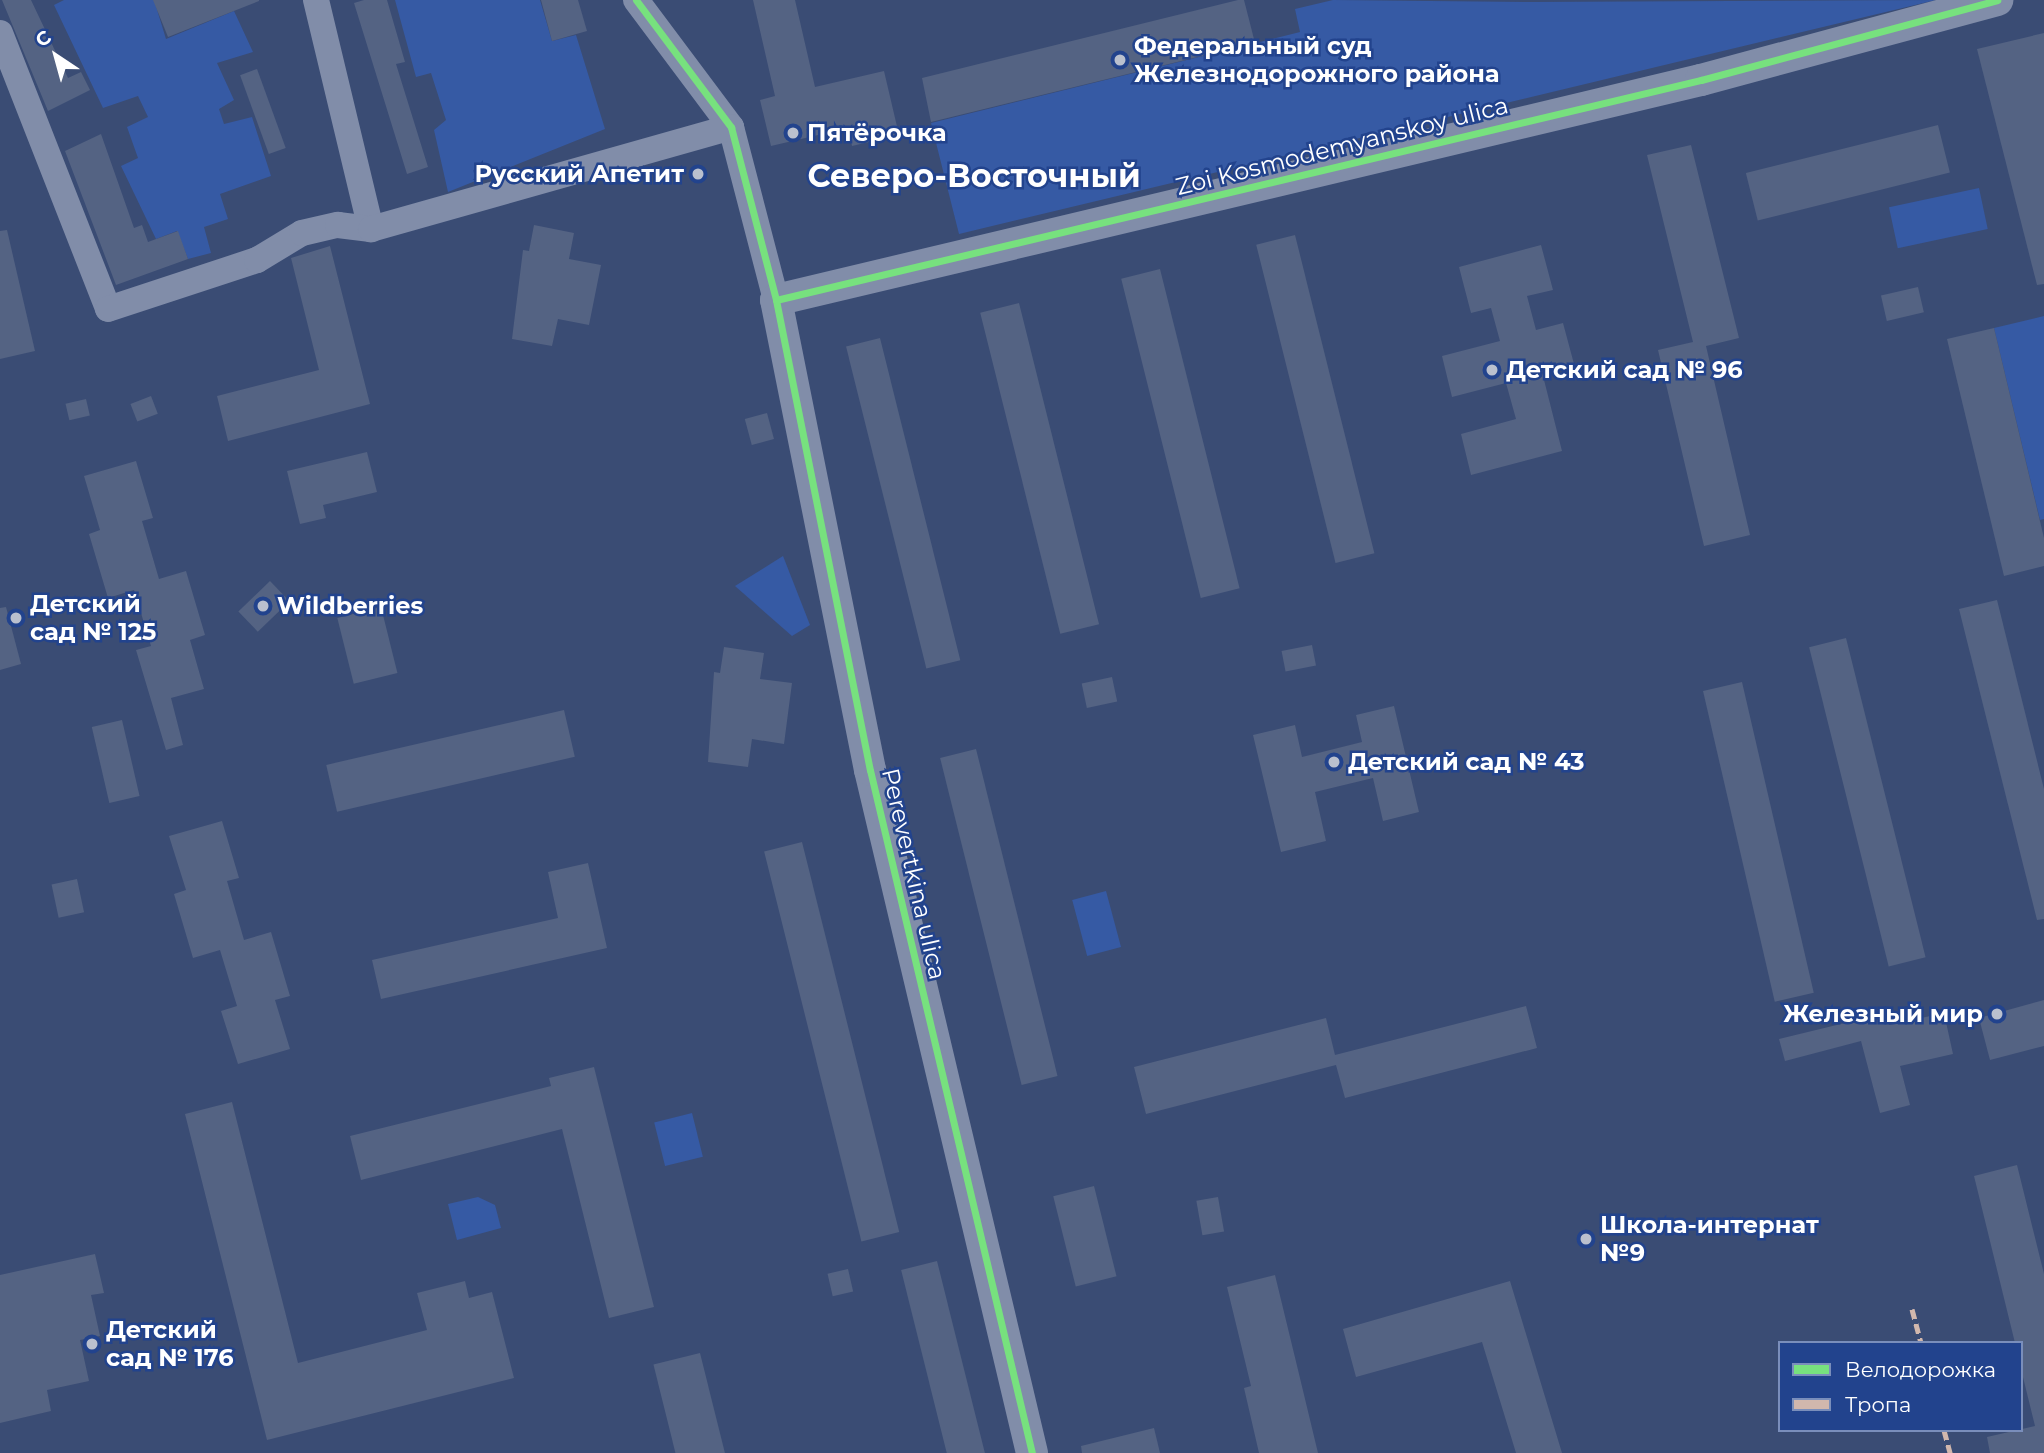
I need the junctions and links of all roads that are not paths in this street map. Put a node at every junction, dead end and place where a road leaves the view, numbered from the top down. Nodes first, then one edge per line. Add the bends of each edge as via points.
1 (316, 0) edge
2 (636, 0) edge
3 (1997, 0) edge
4 (0, 33) edge
5 (731, 127) junction
6 (371, 229) junction
7 (776, 300) junction
8 (1032, 1453) edge

1 - 6 street
2 - 5 street
3 - 7 street, Zoi Kosmodemyanskoy ulica via 1701,80
4 - 6 street via 108,309 257,260 302,233 338,225
5 - 6 street
5 - 7 street
7 - 8 street, Perevertkina ulica via 870,770

